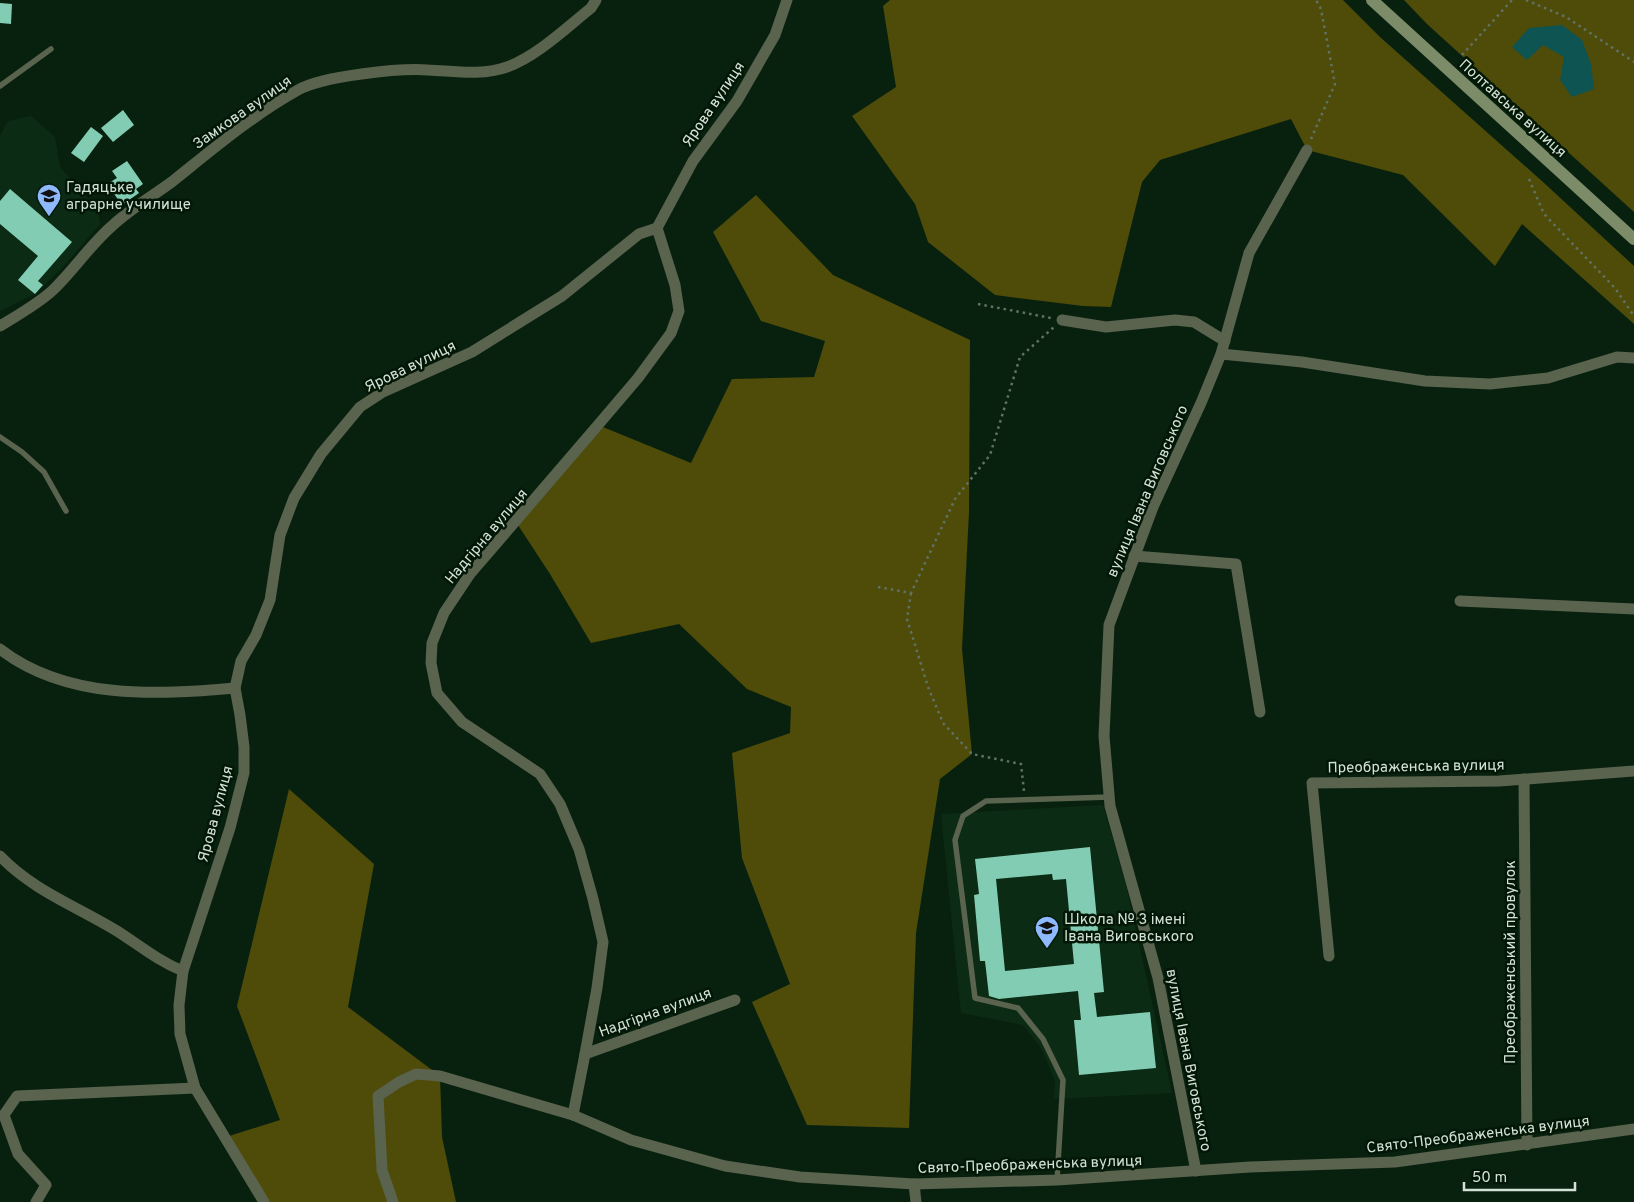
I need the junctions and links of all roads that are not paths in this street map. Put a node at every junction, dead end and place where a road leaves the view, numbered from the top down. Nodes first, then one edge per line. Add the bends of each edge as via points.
1 (596, 0) edge
2 (787, 0) edge
3 (1372, 0) edge
4 (51, 50) dead end
5 (0, 86) edge
6 (1307, 150) road end
7 (657, 228) junction
8 (1634, 239) edge
9 (1062, 320) road end
10 (0, 326) edge
11 (1225, 341) junction
12 (1221, 354) junction
13 (1634, 358) edge
14 (0, 437) edge
15 (66, 511) dead end
16 (1134, 556) junction
17 (1460, 601) dead end
18 (1634, 609) edge
19 (0, 649) edge
20 (234, 688) junction
21 (1260, 712) dead end
22 (1634, 771) edge
23 (1524, 779) junction
24 (1110, 797) junction
25 (0, 856) edge
26 (1329, 956) dead end
27 (183, 971) junction
28 (735, 1000) dead end
29 (585, 1054) junction
30 (195, 1088) junction
31 (573, 1115) junction
32 (1634, 1129) edge
33 (1527, 1145) junction
34 (1196, 1171) junction
35 (1057, 1180) junction
36 (914, 1184) junction
37 (36, 1202) edge
38 (264, 1202) edge
39 (393, 1202) edge
40 (916, 1202) edge

1 - 10 street, Замкова вулиця via 591,8 524,60 505,67 482,71 427,69 380,73 334,78 300,89 249,122 112,225 53,290
2 - 7 street, Ярова вулиця via 774,35 737,101 693,161
3 - 8 main road, Полтавська вулиця
4 - 5 lane
6 - 11 street, вулиця Івана Виговського via 1249,254
7 - 20 street, Ярова вулиця via 639,234 562,296 472,352 383,392 360,407 321,454 294,498 280,535 270,600 256,635 241,660
7 - 29 street, Надгірна вулиця via 675,285 679,311 671,333 638,378 470,574 444,613 432,643 431,663 437,692 462,722 540,774 560,804 579,849 603,942
9 - 11 street via 1106,328 1175,320 1194,322
11 - 12 street, вулиця Івана Виговського
12 - 13 street via 1302,362 1425,381 1490,384 1548,378 1617,357
12 - 16 street, вулиця Івана Виговського
14 - 15 lane via 44,472
16 - 21 street via 1236,564
16 - 24 street, вулиця Івана Виговського via 1109,625 1104,736
17 - 18 street
19 - 20 street via 17,662 48,676 89,688 182,693
20 - 27 street, Ярова вулиця via 244,747 244,773 230,828
22 - 23 street, Преображенська вулиця
23 - 26 street, Преображенська вулиця via 1312,783
23 - 33 street, Преображенський провулок
24 - 34 street, вулиця Івана Виговського via 1158,978
24 - 35 lane via 986,801 963,816 955,840 976,998 1018,1008 1043,1039 1063,1080
25 - 27 street via 44,890 117,931 164,963
27 - 30 street, Ярова вулиця via 180,1034
28 - 29 street, Надгірна вулиця
29 - 31 street, Надгірна вулиця
30 - 37 street via 17,1096 4,1115 18,1154 46,1185
30 - 38 street, Ярова вулиця
31 - 36 street, Свято-Преображенська вулиця via 631,1140 725,1166 800,1177
31 - 39 street, Свято-Преображенська вулиця via 440,1076 416,1074 399,1082 378,1096 382,1170
32 - 33 street, Свято-Преображенська вулиця
33 - 34 street, Свято-Преображенська вулиця via 1395,1162
34 - 35 street, Свято-Преображенська вулиця
35 - 36 street, Свято-Преображенська вулиця
36 - 40 street

